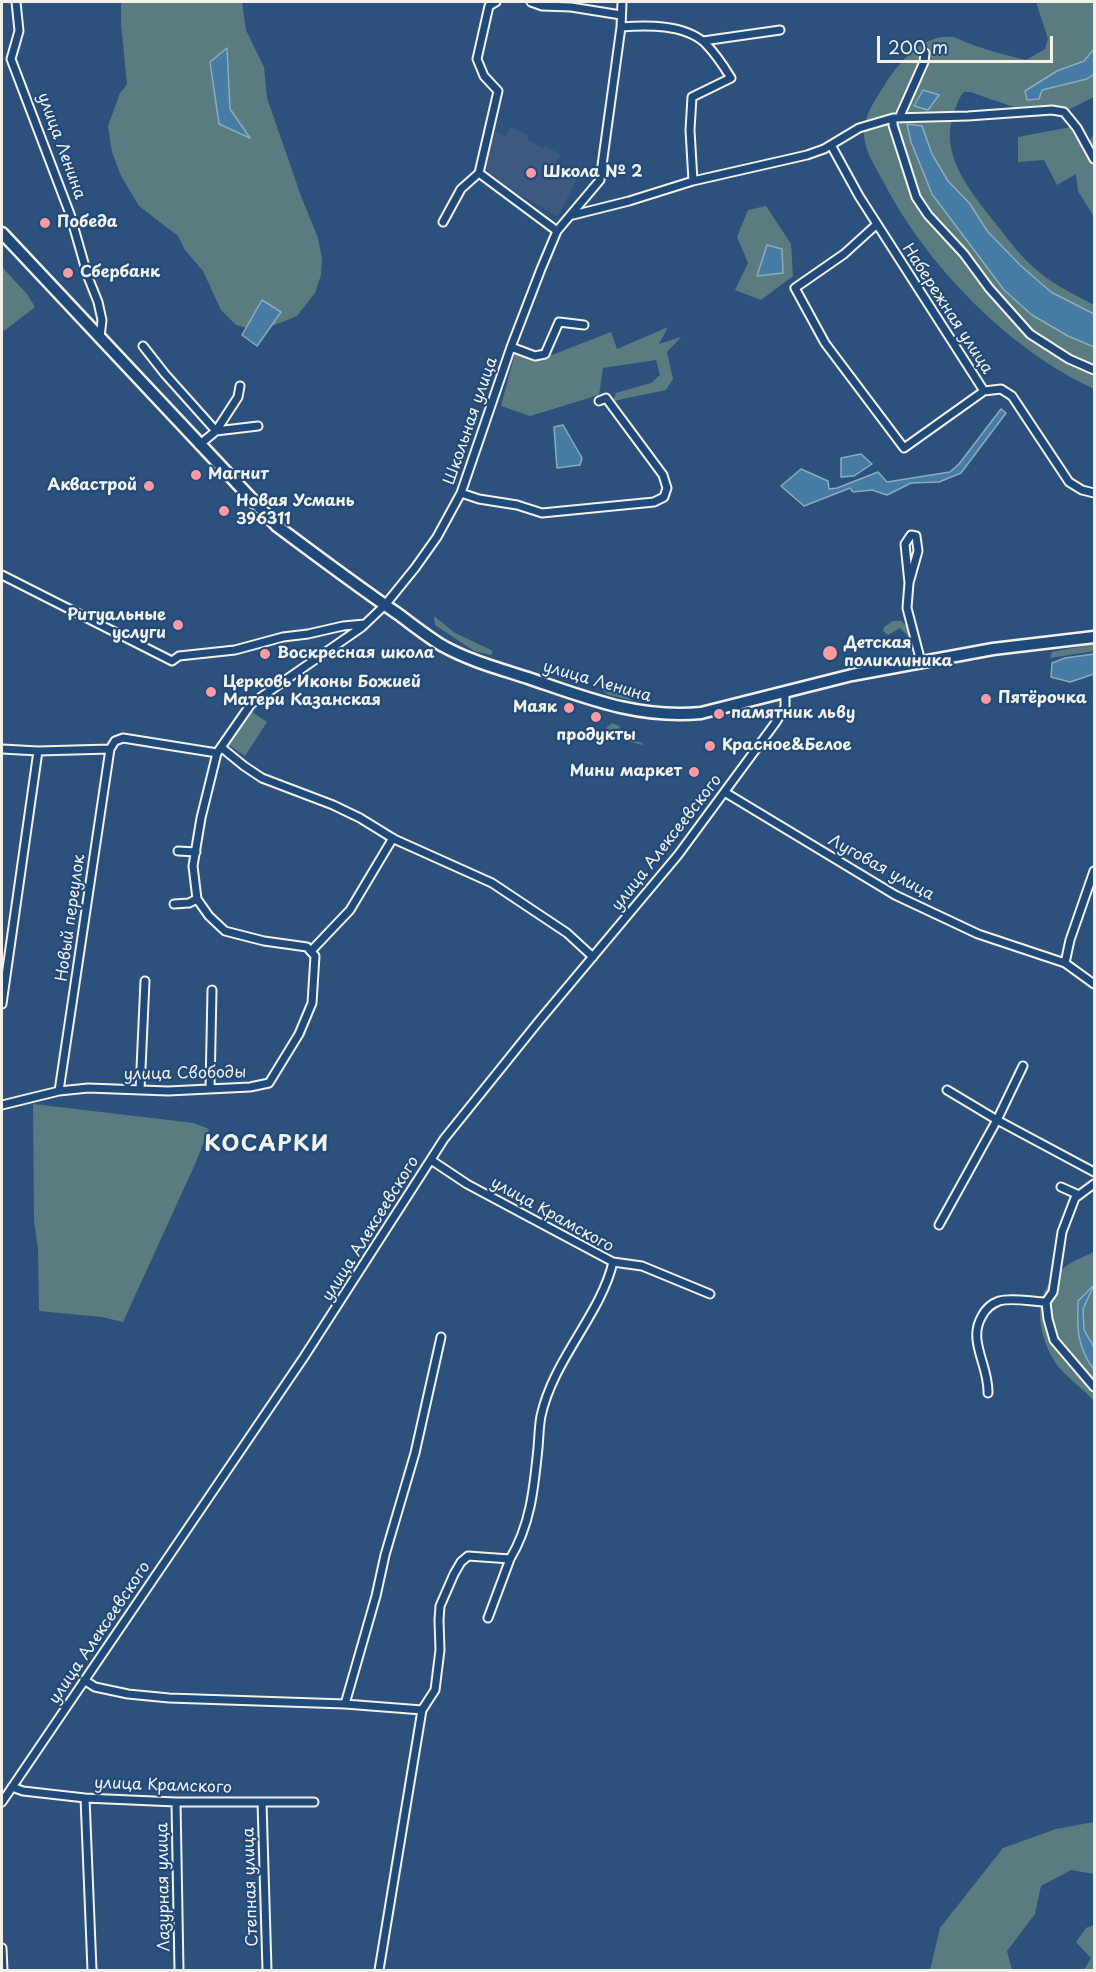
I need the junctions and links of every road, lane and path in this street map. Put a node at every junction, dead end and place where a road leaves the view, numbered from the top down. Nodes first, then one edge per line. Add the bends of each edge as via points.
1 (16, 2) edge
2 (496, 2) edge
3 (531, 2) edge
4 (622, 2) edge
5 (621, 15) junction
6 (621, 27) junction
7 (780, 30) dead end
8 (703, 41) junction
9 (925, 53) dead end
10 (896, 118) junction
11 (831, 145) junction
12 (1095, 159) edge
13 (479, 172) junction
14 (693, 181) junction
15 (573, 215) junction
16 (443, 222) dead end
17 (876, 225) junction
18 (557, 231) junction
19 (2, 233) edge
20 (584, 325) dead end
21 (100, 337) junction
22 (143, 346) dead end
23 (511, 347) junction
24 (1095, 370) edge
25 (240, 386) dead end
26 (984, 391) junction
27 (598, 401) dead end
28 (258, 426) dead end
29 (216, 431) junction
30 (199, 445) junction
31 (461, 493) junction
32 (1095, 493) edge
33 (2, 575) edge
34 (909, 583) junction
35 (385, 605) junction
36 (365, 624) junction
37 (1095, 637) edge
38 (921, 662) junction
39 (785, 692) junction
40 (2, 749) edge
41 (110, 749) junction
42 (220, 750) junction
43 (38, 751) junction
44 (726, 793) junction
45 (393, 838) junction
46 (178, 851) dead end
47 (196, 852) junction
48 (1095, 870) edge
49 (197, 899) junction
50 (174, 904) dead end
51 (311, 951) junction
52 (593, 957) junction
53 (1065, 963) junction
54 (145, 981) dead end
55 (1095, 984) edge
56 (212, 990) dead end
57 (2, 1004) edge
58 (1023, 1065) dead end
59 (210, 1089) junction
60 (140, 1090) junction
61 (947, 1090) dead end
62 (59, 1091) junction
63 (2, 1105) edge
64 (998, 1120) junction
65 (431, 1160) junction
66 (1095, 1172) edge
67 (1095, 1184) edge
68 (1061, 1187) dead end
69 (1079, 1195) junction
70 (939, 1225) dead end
71 (613, 1262) junction
72 (710, 1294) dead end
73 (1046, 1302) junction
74 (441, 1337) dead end
75 (1095, 1387) edge
76 (988, 1393) dead end
77 (510, 1559) junction
78 (488, 1618) dead end
79 (84, 1680) junction
80 (345, 1704) junction
81 (422, 1710) junction
82 (12, 1787) junction
83 (86, 1798) junction
84 (2, 1802) edge
85 (176, 1802) junction
86 (262, 1802) junction
87 (314, 1802) dead end
88 (2, 1948) edge
89 (3, 1971) edge
90 (92, 1971) edge
91 (179, 1971) edge
92 (267, 1971) edge
93 (379, 1971) edge

1 - 21 street, улица Ленина via 19,31 12,59 98,302
2 - 13 street via 489,6 477,59 484,76 498,91
3 - 5 street
4 - 5 street, Школьная улица
5 - 6 street, Школьная улица
6 - 8 street via 679,30
6 - 15 street, Школьная улица via 600,180
7 - 8 street
8 - 14 street via 731,78 692,98
9 - 10 street
10 - 11 street via 859,128
10 - 12 street via 1064,112
10 - 24 street via 893,125 909,177 928,215 1030,334
11 - 14 street via 807,155
11 - 17 street, Набережная улица
13 - 16 street via 461,189
13 - 18 street
14 - 15 street
15 - 18 street, Школьная улица
17 - 26 street, Набережная улица
17 - 26 street, Набережная улица via 844,254 795,288 825,343 904,448
18 - 23 street, Школьная улица
19 - 21 main road, улица Ленина
20 - 23 street via 559,322 545,354 535,356
21 - 30 main road, улица Ленина
22 - 29 street
23 - 31 street, Школьная улица
25 - 29 street via 238,397
26 - 32 street via 1000,389 1011,396 1069,482
27 - 31 street via 606,398 663,475 667,488 664,497 654,502 542,513
28 - 29 street
29 - 30 street
30 - 35 main road, улица Ленина via 277,526
31 - 35 street, Школьная улица via 437,537
33 - 36 street via 172,661 179,656 235,650 283,637
34 - 34 street via 918,550 916,536 910,536 905,544
34 - 38 street via 907,608
35 - 36 street
35 - 39 main road, улица Ленина via 444,646 485,665 636,712 701,713
36 - 42 street via 251,704
37 - 38 main road, улица Ленина
38 - 39 main road, улица Ленина
39 - 44 street, улица Алексеевского via 781,715
40 - 43 street
41 - 42 street via 123,738
41 - 43 street
41 - 62 street, Новый переулок
42 - 45 street via 262,778 333,805
42 - 47 street
43 - 57 street
44 - 52 street, улица Алексеевского
44 - 53 street, Луговая улица via 894,895 978,934
45 - 51 street via 350,910
45 - 52 street via 492,883 567,933
46 - 47 street
47 - 49 street via 193,866
48 - 53 street
49 - 50 street
49 - 51 street via 225,931 307,946
51 - 59 street, улица Свободы via 315,956 312,1003 299,1035 268,1083
52 - 65 street, улица Алексеевского via 474,1101
53 - 55 street, Луговая улица
54 - 60 street
56 - 59 street
58 - 64 street
59 - 60 street, улица Свободы
60 - 62 street, улица Свободы
61 - 64 street
62 - 63 street, улица Свободы
64 - 66 street
64 - 70 street
65 - 71 street, улица Крамского via 467,1184
65 - 79 street, улица Алексеевского via 304,1358
67 - 69 street
68 - 69 street
69 - 73 street via 1062,1232 1053,1292
71 - 72 street via 642,1266
71 - 77 street, улица Крамского via 609,1279 564,1358 547,1398 541,1416 532,1502
73 - 75 street via 1054,1340
73 - 76 street via 1000,1301 987,1307 976,1329
74 - 80 street via 416,1453
77 - 78 street, улица Крамского
77 - 81 street via 468,1556 454,1574 440,1605 435,1690
79 - 80 street via 95,1687 128,1694 169,1698
79 - 82 street, улица Алексеевского
80 - 81 street
81 - 93 street
82 - 83 street, улица Крамского
82 - 84 street, улица Алексеевского
83 - 85 street, улица Крамского
83 - 90 street
85 - 86 street, улица Крамского
85 - 91 street, Лазурная улица
86 - 87 street, улица Крамского
86 - 92 street, Степная улица
88 - 89 street

